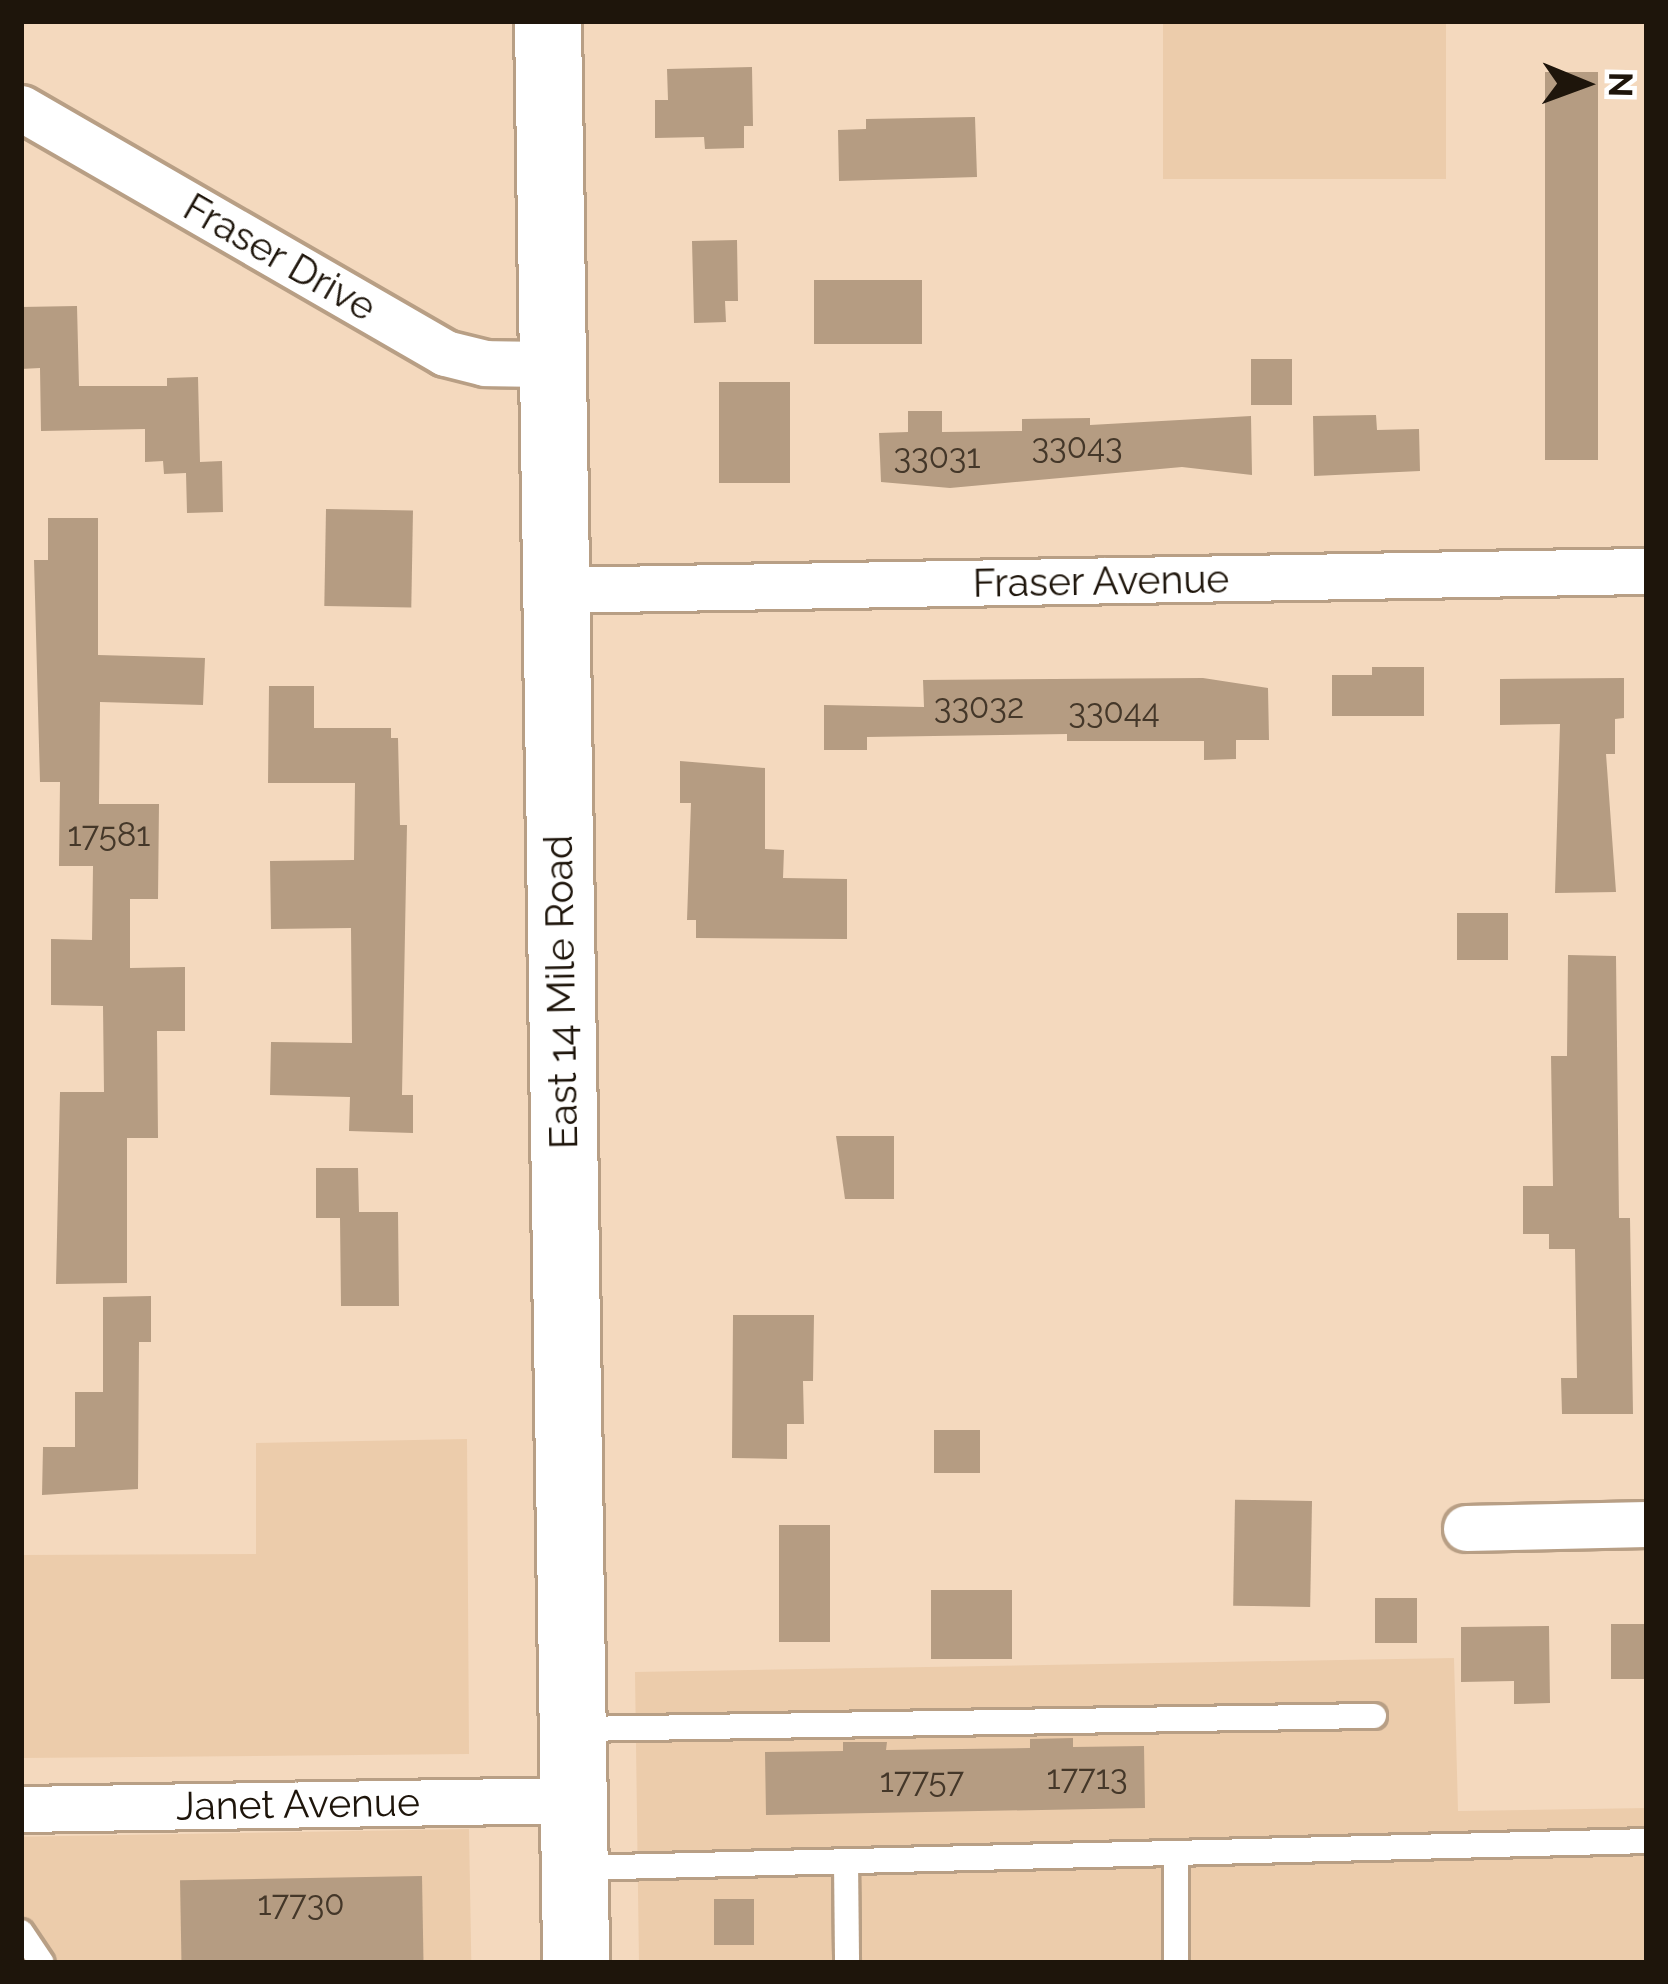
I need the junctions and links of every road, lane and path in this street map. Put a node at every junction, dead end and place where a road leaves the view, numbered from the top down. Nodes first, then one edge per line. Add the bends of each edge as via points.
1 (548, 21) edge
2 (21, 108) edge
3 (551, 364) junction
4 (1647, 571) edge
5 (554, 590) junction
6 (1647, 1524) edge
7 (1466, 1528) dead end
8 (1374, 1716) dead end
9 (575, 1729) junction
10 (575, 1800) junction
11 (21, 1809) edge
12 (1647, 1841) edge
13 (1176, 1853) junction
14 (846, 1861) junction
15 (574, 1868) junction
16 (21, 1932) edge
17 (42, 1963) edge
18 (575, 1963) edge
19 (847, 1963) edge
20 (1177, 1963) edge

1 - 3 main road, East 14 Mile Road
2 - 3 street, Fraser Drive via 446,352 485,363
3 - 5 main road, East 14 Mile Road
4 - 5 street, Fraser Avenue
5 - 9 main road, East 14 Mile Road
6 - 7 street
8 - 9 lane
9 - 10 main road, East 14 Mile Road
10 - 11 street, Janet Avenue
10 - 15 main road, East 14 Mile Road
12 - 13 lane
13 - 14 lane
13 - 20 lane
14 - 15 lane
14 - 19 lane
15 - 18 main road, East 14 Mile Road
16 - 17 lane

